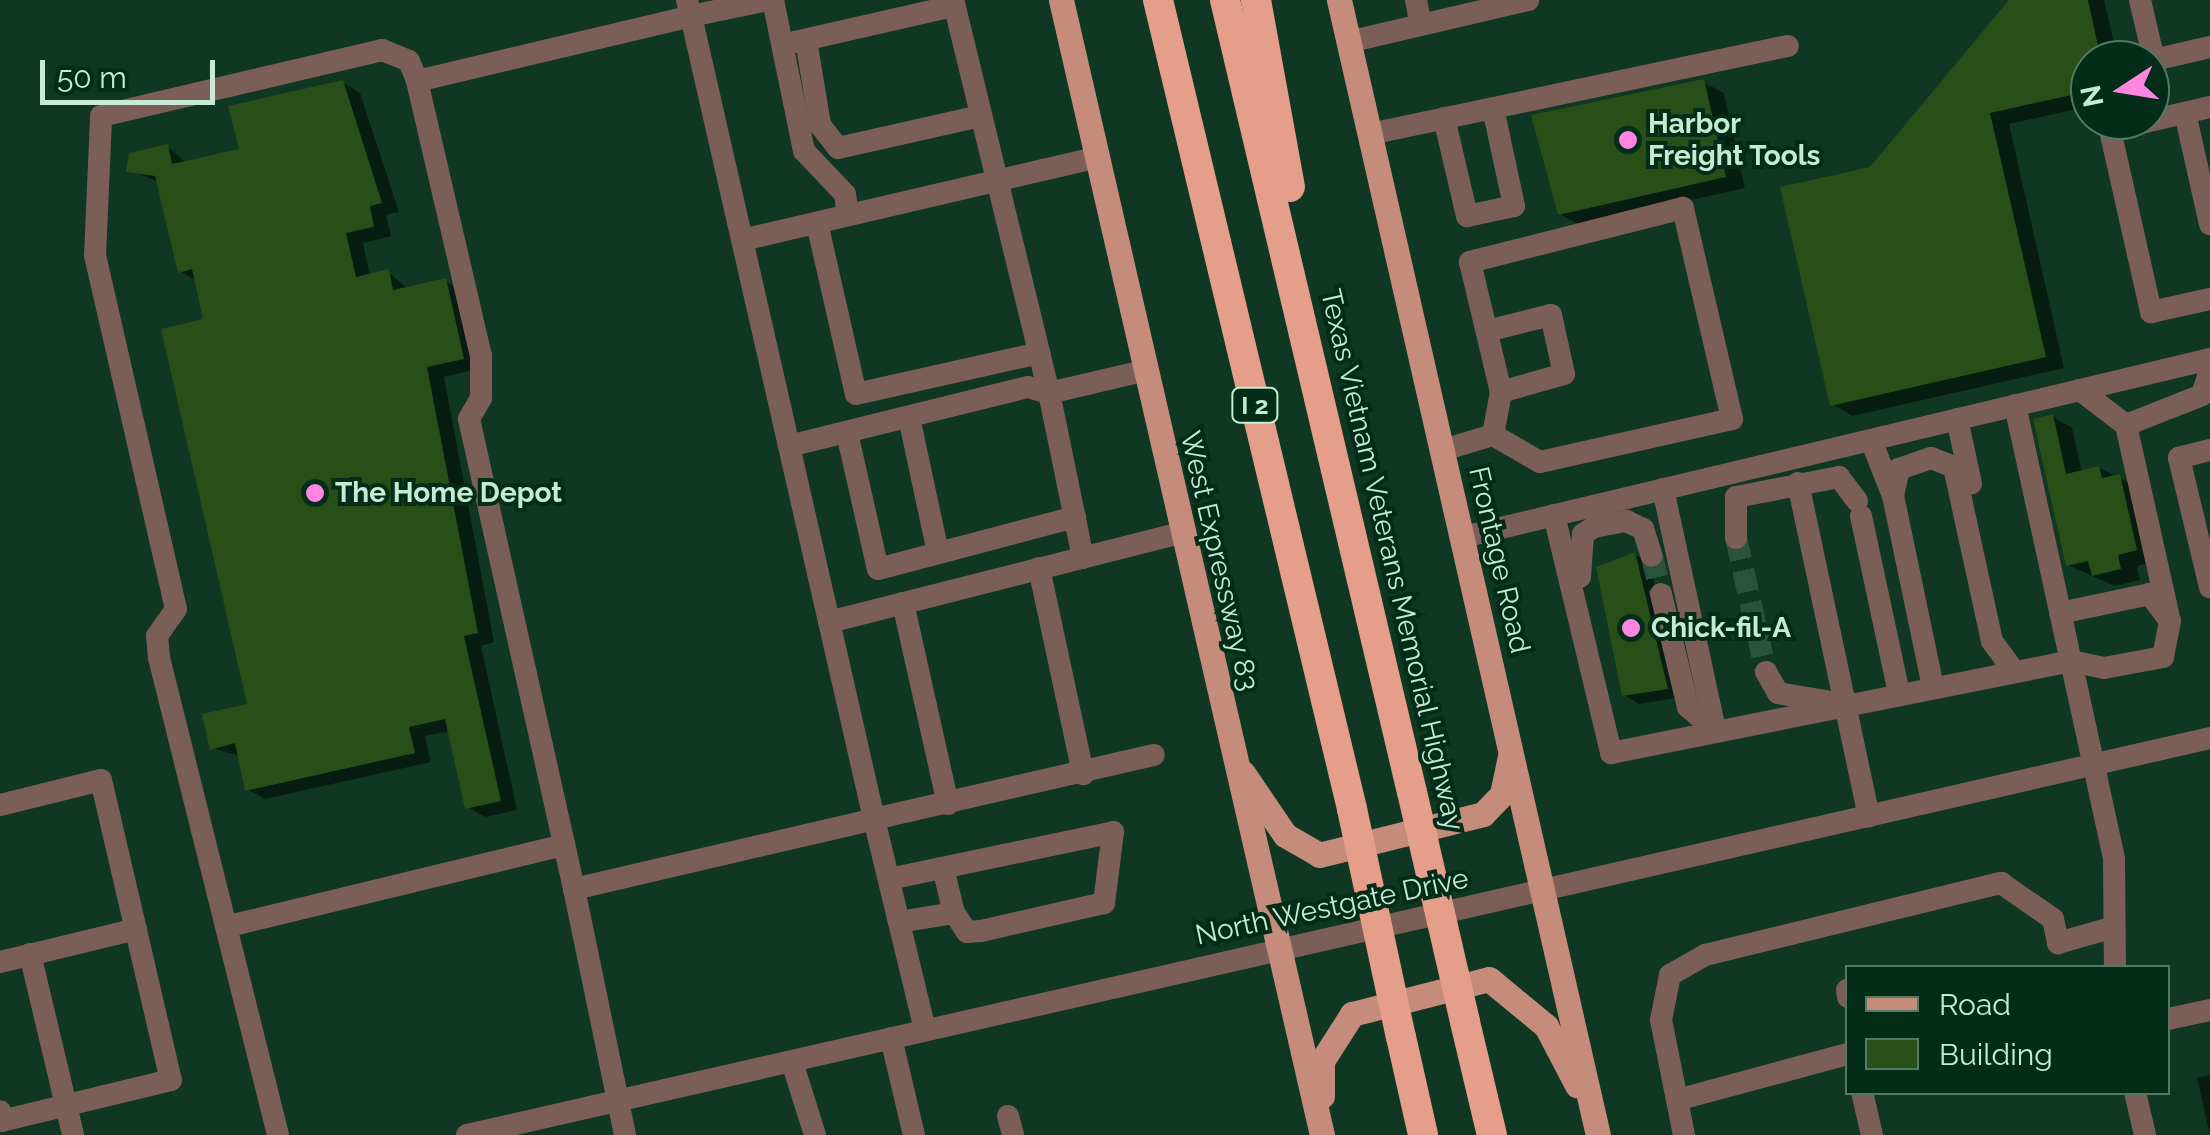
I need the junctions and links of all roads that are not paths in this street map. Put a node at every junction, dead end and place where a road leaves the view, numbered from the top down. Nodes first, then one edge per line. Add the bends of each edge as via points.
1 (770, 0) edge
2 (1061, 0) edge
3 (1158, 0) edge
4 (1224, 0) edge
5 (1256, 0) edge
6 (1339, 0) edge
7 (1416, 0) edge
8 (1528, 0) edge
9 (2140, 0) edge
10 (954, 3) edge
11 (689, 8) edge
12 (1421, 25) junction
13 (806, 40) junction
14 (1348, 42) junction
15 (782, 46) junction
16 (1788, 46) dead end
17 (2210, 47) edge
18 (417, 81) junction
19 (2210, 107) edge
20 (1493, 108) junction
21 (2185, 113) junction
22 (980, 116) junction
23 (1444, 118) junction
24 (1370, 134) junction
25 (1093, 158) junction
26 (994, 181) junction
27 (848, 215) junction
28 (816, 223) junction
29 (2210, 224) edge
30 (742, 240) junction
31 (2210, 298) edge
32 (1486, 331) junction
33 (1039, 354) junction
34 (2210, 359) edge
35 (1143, 371) junction
36 (2210, 371) edge
37 (2080, 390) junction
38 (1049, 392) junction
39 (1501, 392) junction
40 (2016, 405) junction
41 (1957, 419) junction
42 (910, 422) junction
43 (2126, 426) junction
44 (848, 433) junction
45 (1493, 435) junction
46 (1871, 440) junction
47 (790, 446) junction
48 (1443, 450) junction
49 (2210, 450) edge
50 (1340, 470) junction
51 (1798, 484) junction
52 (1663, 489) junction
53 (1893, 496) junction
54 (1554, 515) junction
55 (1074, 517) junction
56 (1181, 533) junction
57 (1463, 536) junction
58 (1736, 538) tunnel mouth
59 (938, 553) junction
60 (1652, 556) tunnel mouth
61 (1083, 558) junction
62 (1039, 568) junction
63 (2210, 587) edge
64 (1661, 594) tunnel mouth
65 (903, 604) junction
66 (2060, 613) junction
67 (2170, 621) junction
68 (829, 622) junction
69 (1584, 643) junction
70 (2070, 661) junction
71 (1766, 672) tunnel mouth
72 (2014, 672) junction
73 (1933, 686) junction
74 (1899, 693) junction
75 (1845, 703) junction
76 (1715, 730) junction
77 (2210, 738) edge
78 (1510, 740) junction
79 (1154, 754) dead end
80 (1235, 760) junction
81 (2094, 765) junction
82 (1083, 774) junction
83 (948, 804) junction
84 (0, 805) edge
85 (1869, 818) junction
86 (874, 820) junction
87 (564, 845) junction
88 (944, 868) junction
89 (889, 879) junction
90 (574, 889) junction
91 (1545, 893) junction
92 (954, 913) junction
93 (899, 922) junction
94 (229, 926) junction
95 (2114, 928) junction
96 (136, 929) junction
97 (1275, 948) junction
98 (30, 954) junction
99 (0, 962) edge
100 (2114, 965) edge
101 (2210, 1010) edge
102 (2170, 1020) edge
103 (926, 1030) junction
104 (891, 1038) junction
105 (1845, 1055) edge
106 (792, 1062) junction
107 (1863, 1095) edge
108 (2136, 1095) edge
109 (1677, 1100) junction
110 (617, 1103) junction
111 (66, 1106) junction
112 (0, 1111) edge
113 (1596, 1126) edge
114 (1321, 1134) edge
115 (73, 1135) edge
116 (278, 1135) edge
117 (467, 1135) edge
118 (625, 1135) edge
119 (816, 1135) edge
120 (914, 1135) edge
121 (1423, 1135) edge
122 (1492, 1135) edge
123 (1684, 1135) edge
124 (1872, 1135) edge
125 (2145, 1135) edge

1 - 11 street
1 - 15 street
2 - 25 main road, West Expressway 83
3 - 121 highway, I 2, bridge
4 - 50 highway, Texas Vietnam Veterans Memorial Highway / I 2
5 - 50 highway
6 - 14 main road, Frontage Road
7 - 12 street
8 - 12 street
9 - 17 street via 2154,60
10 - 13 street
10 - 22 street
11 - 18 street
11 - 30 street
12 - 14 street
13 - 15 street
13 - 22 street via 820,125 838,148
14 - 24 main road, Frontage Road
15 - 27 street via 804,151 845,194
16 - 20 street
18 - 87 street via 482,355 481,398 468,419
18 - 94 street via 410,61 382,50 101,116 95,256 176,609 157,636 159,658
19 - 21 street
20 - 23 street
20 - 23 street via 1514,206 1467,216
21 - 29 street
21 - 31 street via 2110,130 2151,312
22 - 26 street
23 - 24 street
24 - 48 main road, Frontage Road
25 - 26 street
25 - 35 main road, West Expressway 83
26 - 27 street
26 - 33 street
27 - 28 street
28 - 30 street
28 - 33 street via 856,394
30 - 47 street
32 - 39 street
32 - 39 street via 1552,316 1564,374
32 - 45 street via 1470,262 1683,208 1732,419 1540,462
33 - 38 street
34 - 37 street
35 - 38 street
35 - 56 main road, West Expressway 83
36 - 43 street via 2202,395
37 - 40 street
37 - 43 street
38 - 42 street via 1028,387
38 - 55 street
39 - 45 street
40 - 41 street
40 - 66 street
41 - 46 street
41 - 72 street
42 - 44 street
42 - 59 street
43 - 67 street
44 - 47 street
44 - 59 street via 878,569
45 - 48 street
46 - 52 street
46 - 53 street
47 - 68 street
48 - 57 main road, Frontage Road
49 - 63 street via 2179,458
50 - 122 highway, Texas Vietnam Veterans Memorial Highway / I 2, bridge
51 - 58 street via 1736,497
51 - 74 street via 1839,477 1859,508
51 - 75 street
52 - 54 street
52 - 76 street
53 - 72 street via 1899,470 1932,458 1954,467 1992,641
53 - 73 street
54 - 57 street
54 - 69 street
55 - 59 street
55 - 61 street
56 - 61 street
56 - 80 main road, West Expressway 83
57 - 78 main road, Frontage Road
60 - 69 street via 1643,529 1626,521 1583,534
61 - 62 street
62 - 65 street
62 - 82 street
64 - 76 street via 1688,707
65 - 68 street
65 - 83 street
66 - 67 street via 2150,594
66 - 70 street
67 - 70 street via 2163,657 2104,668
68 - 86 street
69 - 76 street via 1610,753
70 - 72 street
70 - 81 street
71 - 75 street via 1778,692
72 - 73 street
73 - 74 street
74 - 75 street
75 - 76 street
75 - 85 street
77 - 81 street, North Westgate Drive
78 - 80 main road via 1502,794 1483,814 1319,855 1285,836
78 - 91 main road, Frontage Road
79 - 82 street
80 - 97 main road, West Expressway 83
81 - 85 street, North Westgate Drive
81 - 95 street via 2114,859
82 - 83 street
83 - 86 street
84 - 96 street via 101,780
85 - 91 street, North Westgate Drive
86 - 89 street
86 - 90 street
87 - 90 street
87 - 94 street
88 - 89 street
88 - 92 street
88 - 92 street via 1113,832 1104,903 967,932
89 - 93 street
90 - 110 street
91 - 97 street, North Westgate Drive
91 - 113 main road, Frontage Road
92 - 93 street
93 - 103 street
94 - 116 street
95 - 100 street
95 - 109 street via 2058,943 2053,919 2001,883 1705,954 1670,976 1661,1020
96 - 98 street
96 - 111 street via 171,1080
97 - 103 street, North Westgate Drive
97 - 114 main road, West Expressway 83
98 - 99 street
98 - 111 street
101 - 102 street
103 - 104 street, North Westgate Drive
104 - 106 street, North Westgate Drive
104 - 120 street
105 - 109 street
106 - 110 street, North Westgate Drive
106 - 119 street
107 - 124 street
108 - 125 street
109 - 123 street
110 - 117 street, North Westgate Drive
110 - 118 street
111 - 112 street via 2,1121
111 - 115 street
113 - 114 main road via 1546,1026 1489,979 1352,1014 1322,1062

